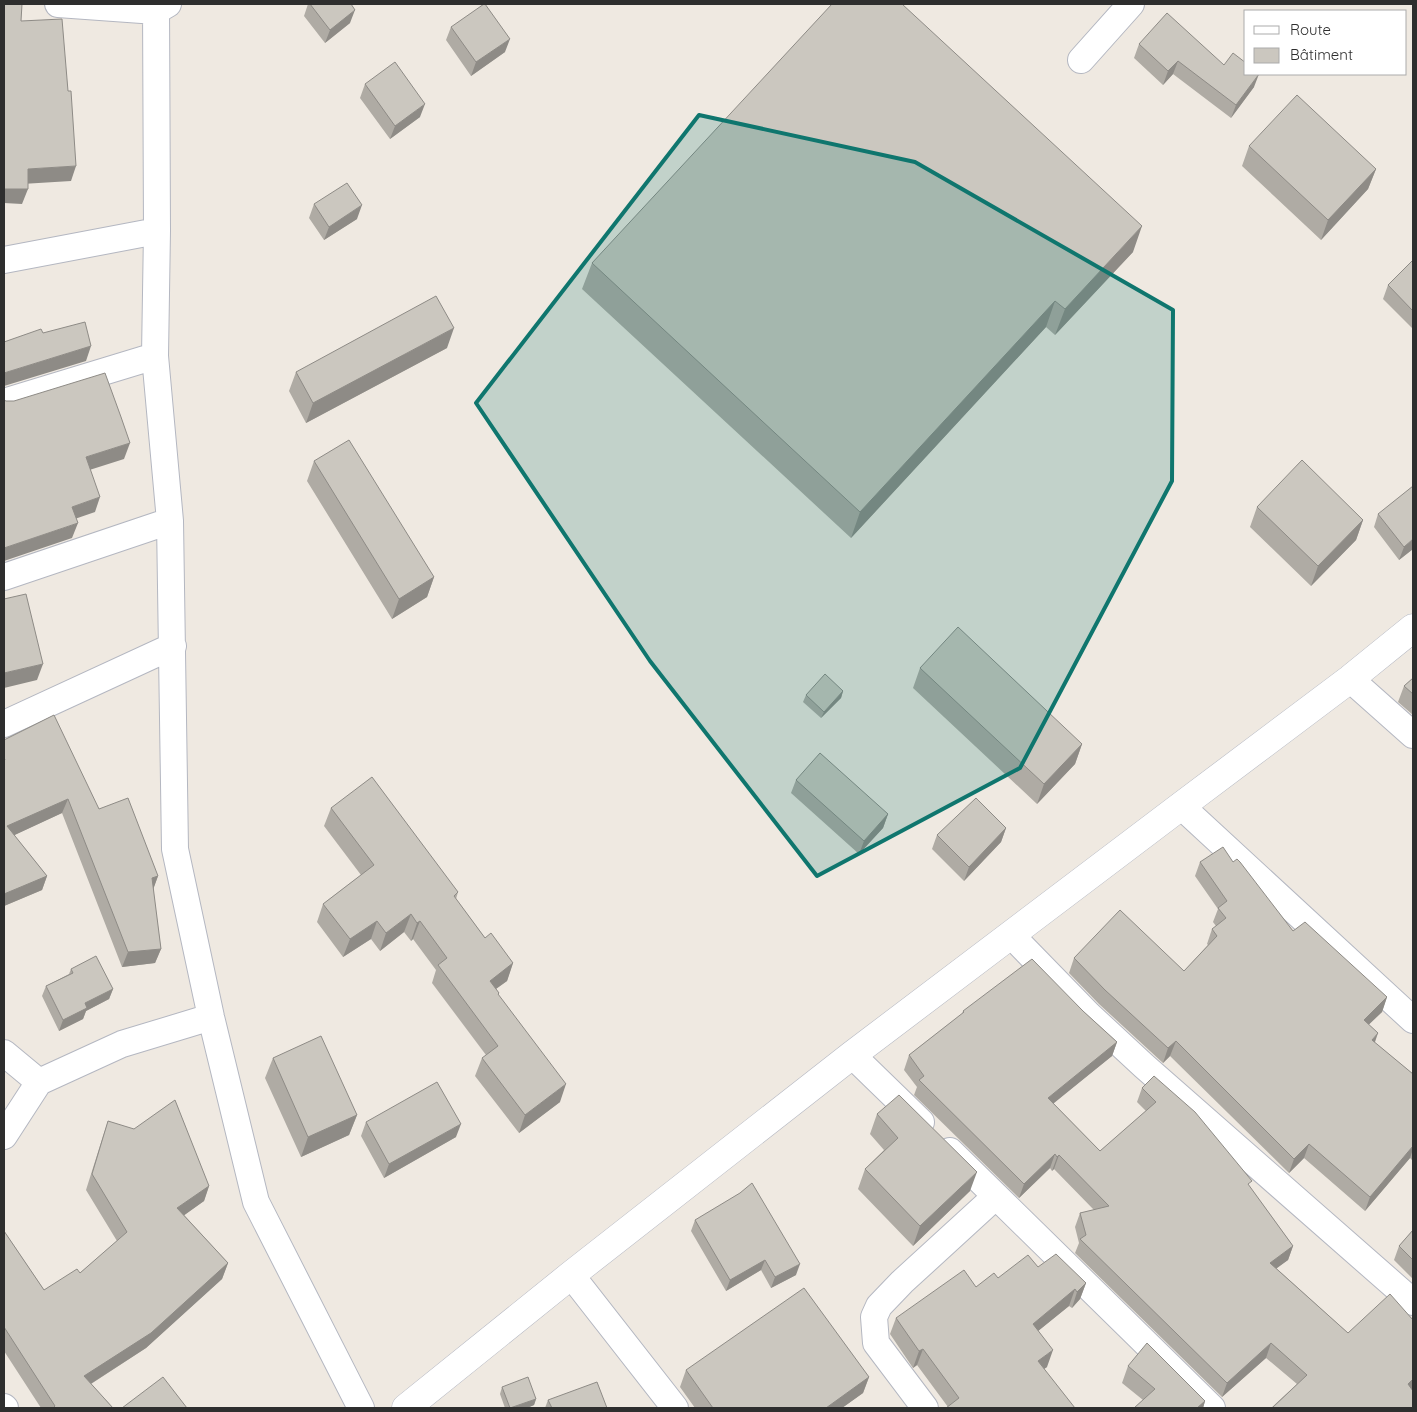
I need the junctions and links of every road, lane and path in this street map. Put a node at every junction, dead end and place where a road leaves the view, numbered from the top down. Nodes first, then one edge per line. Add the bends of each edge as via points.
1 (58, 4) edge
2 (1130, 4) edge
3 (160, 6) edge
4 (1081, 60) dead end
5 (157, 231) junction
6 (4, 260) edge
7 (155, 356) junction
8 (4, 402) edge
9 (170, 521) junction
10 (4, 577) edge
11 (1413, 628) edge
12 (173, 646) junction
13 (1350, 679) junction
14 (4, 724) edge
15 (1413, 735) edge
16 (1180, 806) junction
17 (1010, 935) junction
18 (211, 1018) junction
19 (1413, 1020) edge
20 (4, 1053) edge
21 (852, 1055) junction
22 (39, 1082) junction
23 (4, 1136) edge
24 (996, 1196) junction
25 (572, 1275) junction
26 (1413, 1302) edge
27 (361, 1408) edge
28 (406, 1408) edge
29 (675, 1408) edge
30 (925, 1408) edge
31 (1212, 1408) edge

1 - 3 street
2 - 4 street
3 - 5 street
5 - 6 street
5 - 7 street
7 - 8 street
7 - 9 street
9 - 10 street
9 - 12 street
11 - 13 street
12 - 14 street
12 - 18 street via 175,849
13 - 15 street
13 - 16 street
16 - 17 street
16 - 19 street
17 - 21 street
17 - 26 street via 1137,1060
18 - 22 street via 122,1044
18 - 27 street via 256,1202
20 - 22 street
21 - 24 street
21 - 25 street
22 - 23 street
24 - 30 street via 902,1282 879,1306 874,1318 876,1343
24 - 31 street
25 - 28 street
25 - 29 street

